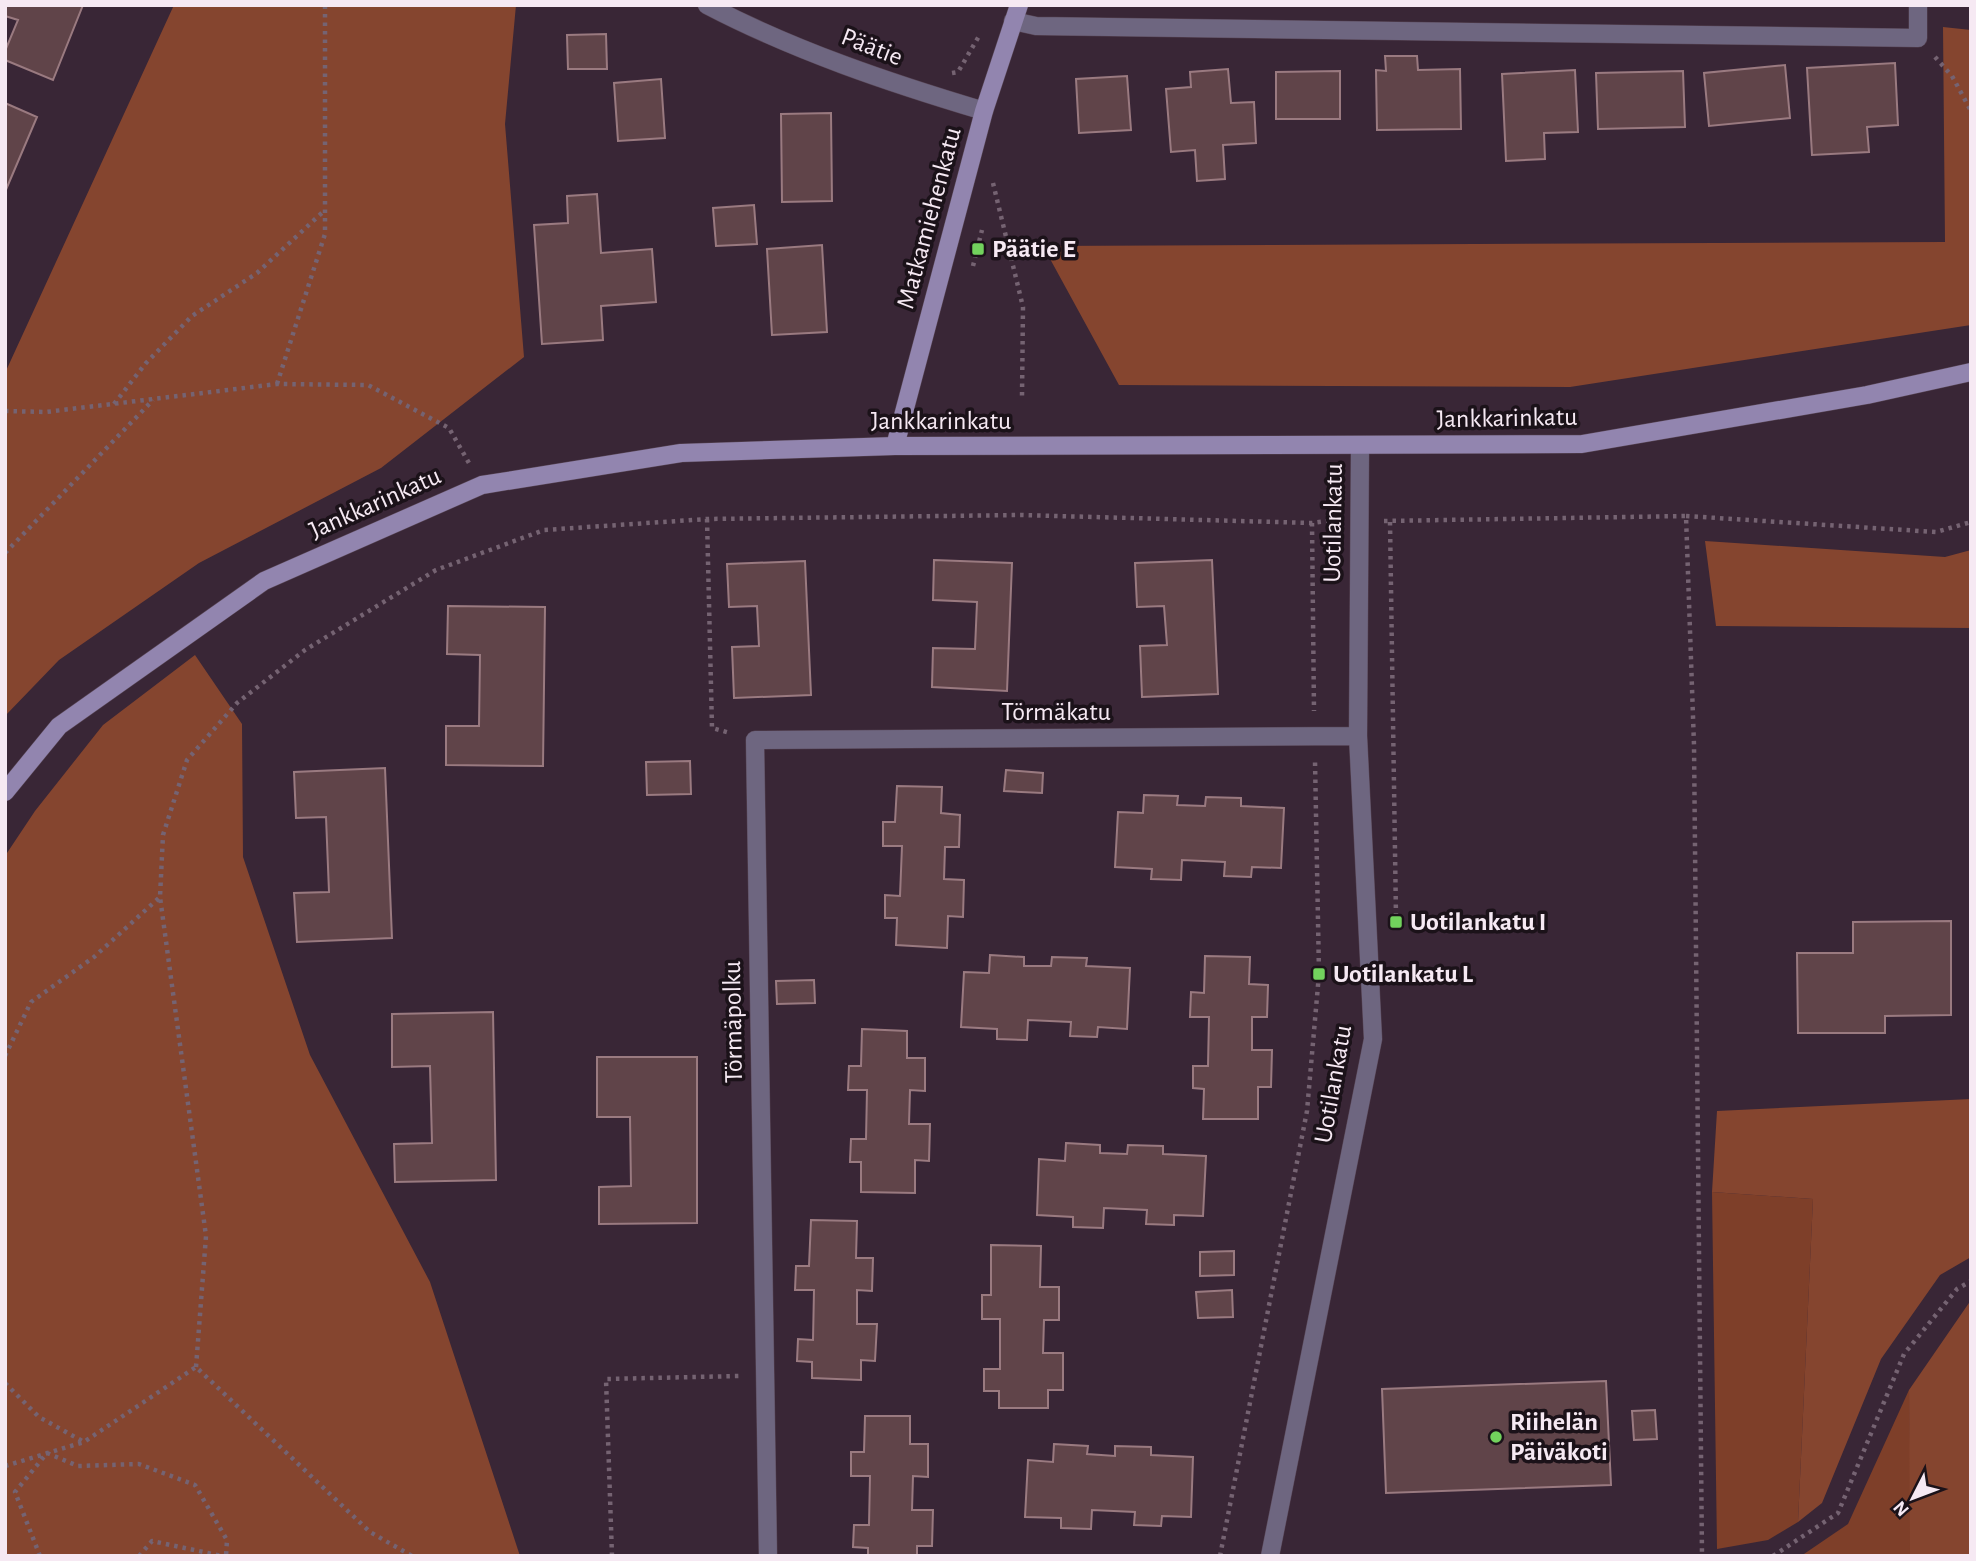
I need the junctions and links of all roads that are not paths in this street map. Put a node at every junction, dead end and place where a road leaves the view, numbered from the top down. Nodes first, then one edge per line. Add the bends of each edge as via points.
1 (707, 5) edge
2 (1918, 5) edge
3 (1016, 13) edge
4 (984, 111) junction
5 (1971, 372) edge
6 (895, 446) junction
7 (1360, 447) junction
8 (1358, 736) junction
9 (755, 740) joint
10 (5, 792) edge
11 (768, 1556) edge
12 (1270, 1556) edge

1 - 4 street, Päätie via 752,29 896,85
2 - 3 street via 1918,38 1036,26
3 - 4 street, Matkamiehenkatu
4 - 6 street, Matkamiehenkatu
5 - 7 street, Jankkarinkatu via 1867,395 1582,444
6 - 7 street, Jankkarinkatu
6 - 10 street, Jankkarinkatu via 681,453 482,485 264,581 59,726
7 - 8 street, Uotilankatu
8 - 9 street, Törmäkatu
8 - 12 street, Uotilankatu via 1373,1039
9 - 11 street, Törmäpolku

